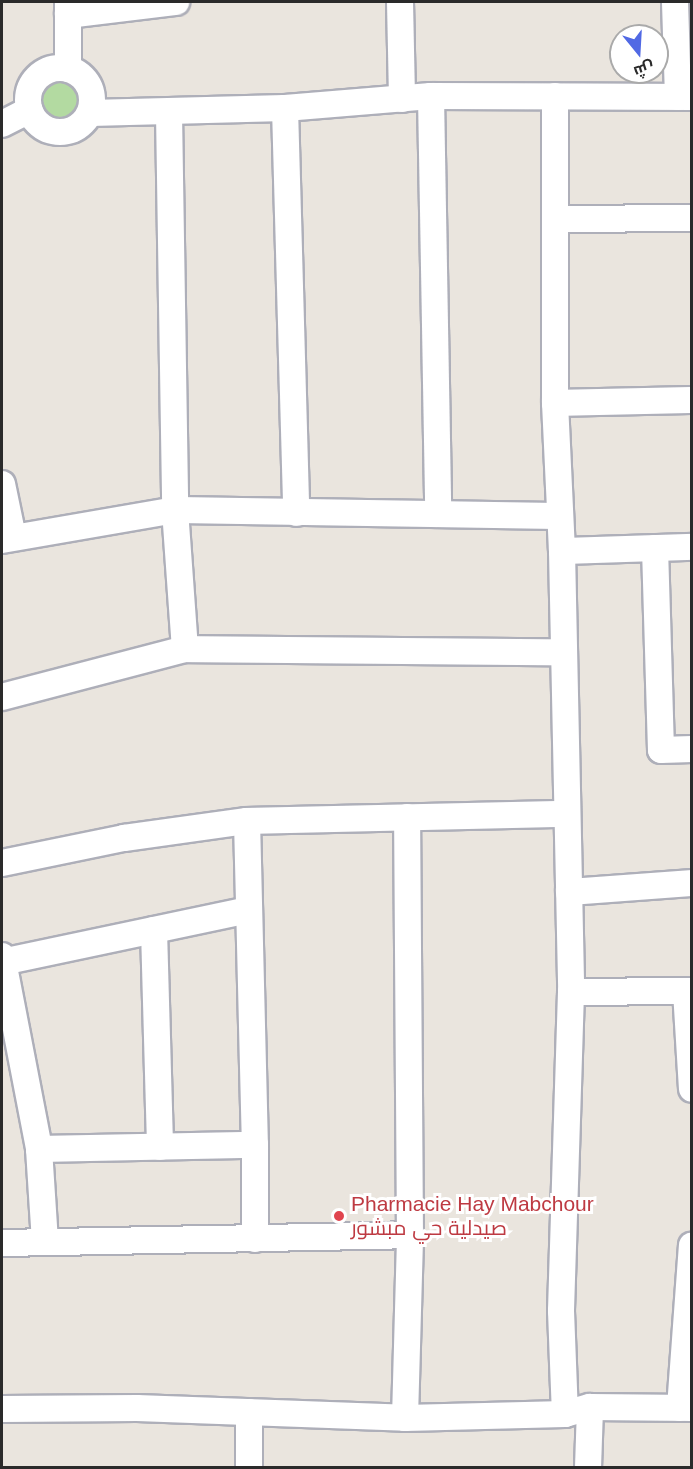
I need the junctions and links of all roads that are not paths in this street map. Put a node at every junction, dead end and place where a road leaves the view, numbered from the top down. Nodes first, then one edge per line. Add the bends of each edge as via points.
1 (176, 2) edge
2 (400, 2) edge
3 (675, 2) edge
4 (68, 8) edge
5 (68, 69) junction
6 (431, 96) junction
7 (555, 96) junction
8 (685, 97) edge
9 (402, 99) junction
10 (285, 108) junction
11 (30, 110) junction
12 (90, 113) junction
13 (169, 113) junction
14 (2, 124) edge
15 (692, 218) edge
16 (555, 219) junction
17 (692, 400) edge
18 (555, 403) junction
19 (2, 484) edge
20 (175, 510) junction
21 (296, 513) junction
22 (438, 514) junction
23 (560, 516) junction
24 (7, 538) edge
25 (692, 547) edge
26 (655, 548) junction
27 (562, 551) junction
28 (185, 649) junction
29 (562, 652) junction
30 (2, 697) edge
31 (692, 749) edge
32 (566, 814) junction
33 (407, 817) junction
34 (247, 821) junction
35 (2, 863) edge
36 (692, 883) edge
37 (569, 892) junction
38 (248, 910) junction
39 (154, 930) junction
40 (2, 959) edge
41 (689, 991) edge
42 (571, 992) junction
43 (692, 1089) edge
44 (255, 1145) junction
45 (160, 1147) junction
46 (39, 1149) junction
47 (410, 1235) junction
48 (255, 1239) junction
49 (45, 1241) junction
50 (2, 1243) edge
51 (692, 1245) edge
52 (590, 1407) junction
53 (686, 1408) edge
54 (2, 1409) edge
55 (249, 1412) junction
56 (565, 1414) junction
57 (405, 1418) junction
58 (249, 1467) edge
59 (588, 1467) edge

1 - 4 street
2 - 9 street
3 - 8 street
4 - 5 street
5 - 11 street via 57,69 37,79 28,99
5 - 12 street via 89,86
6 - 7 street
6 - 9 street
6 - 22 street
7 - 8 street
7 - 16 street
9 - 10 street
10 - 13 street
10 - 21 street
11 - 12 street via 35,120 53,132 75,129
11 - 14 street
12 - 13 street
13 - 20 street
15 - 16 street
16 - 18 street
17 - 18 street
18 - 23 street
19 - 24 street
20 - 21 street
20 - 24 street
20 - 28 street
21 - 22 street
22 - 23 street
23 - 27 street
25 - 26 street
26 - 27 street
26 - 31 street via 661,750
27 - 29 street
28 - 29 street
28 - 30 street
29 - 32 street
32 - 33 street
32 - 37 street
33 - 34 street
33 - 47 street
34 - 35 street via 124,838
34 - 38 street
36 - 37 street
37 - 42 street
38 - 39 street
38 - 44 street
39 - 40 street
39 - 45 street
40 - 46 street
41 - 42 street
41 - 43 street
42 - 56 street via 561,1311
44 - 45 street
44 - 48 street
45 - 46 street
46 - 49 street
47 - 48 street
47 - 57 street
48 - 49 street
49 - 50 street
51 - 53 street
52 - 53 street
52 - 56 street
52 - 59 street
54 - 55 street
55 - 57 street
55 - 58 street
56 - 57 street

